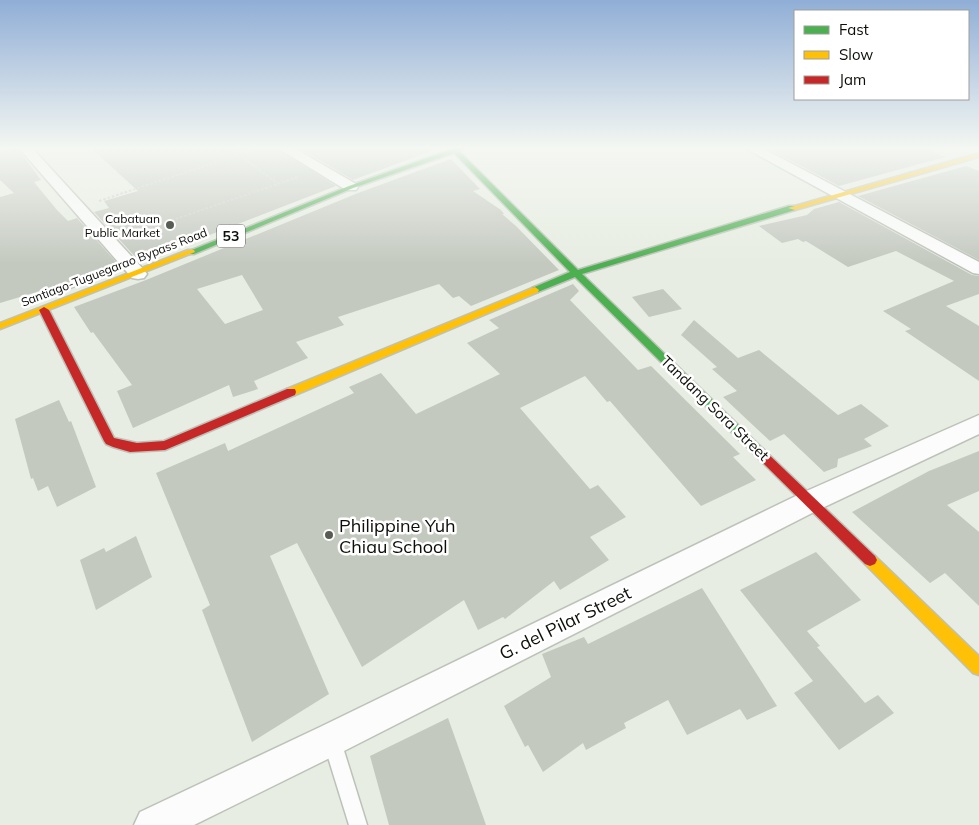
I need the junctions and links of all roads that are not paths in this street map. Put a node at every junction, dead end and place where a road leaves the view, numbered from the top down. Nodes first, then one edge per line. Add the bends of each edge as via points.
1 (61, 186) edge
2 (355, 186) edge
3 (493, 186) edge
4 (825, 186) edge
5 (867, 186) edge
6 (351, 188) joint
7 (839, 194) junction
8 (979, 269) edge
9 (576, 273) junction
10 (138, 274) junction
11 (44, 310) junction
12 (0, 326) edge
13 (979, 424) edge
14 (811, 501) junction
15 (979, 667) edge
16 (332, 739) junction
17 (153, 825) edge
18 (358, 825) edge

1 - 10 street
2 - 6 main road, Santiago-Tuguegarao Bypass Road / 53
3 - 9 main road, Tandang Sora Street
4 - 7 street
5 - 7 main road
6 - 10 main road, Santiago-Tuguegarao Bypass Road / 53
7 - 8 street
7 - 9 main road
9 - 11 main road via 165,445 137,450 110,440
9 - 14 main road, Tandang Sora Street
10 - 11 main road, Santiago-Tuguegarao Bypass Road / 53
11 - 12 main road, Santiago-Tuguegarao Bypass Road / 53
13 - 14 street, G. del Pilar Street
14 - 15 main road, Tandang Sora Street
14 - 16 street, G. del Pilar Street
16 - 17 street, G. del Pilar Street
16 - 18 lane

